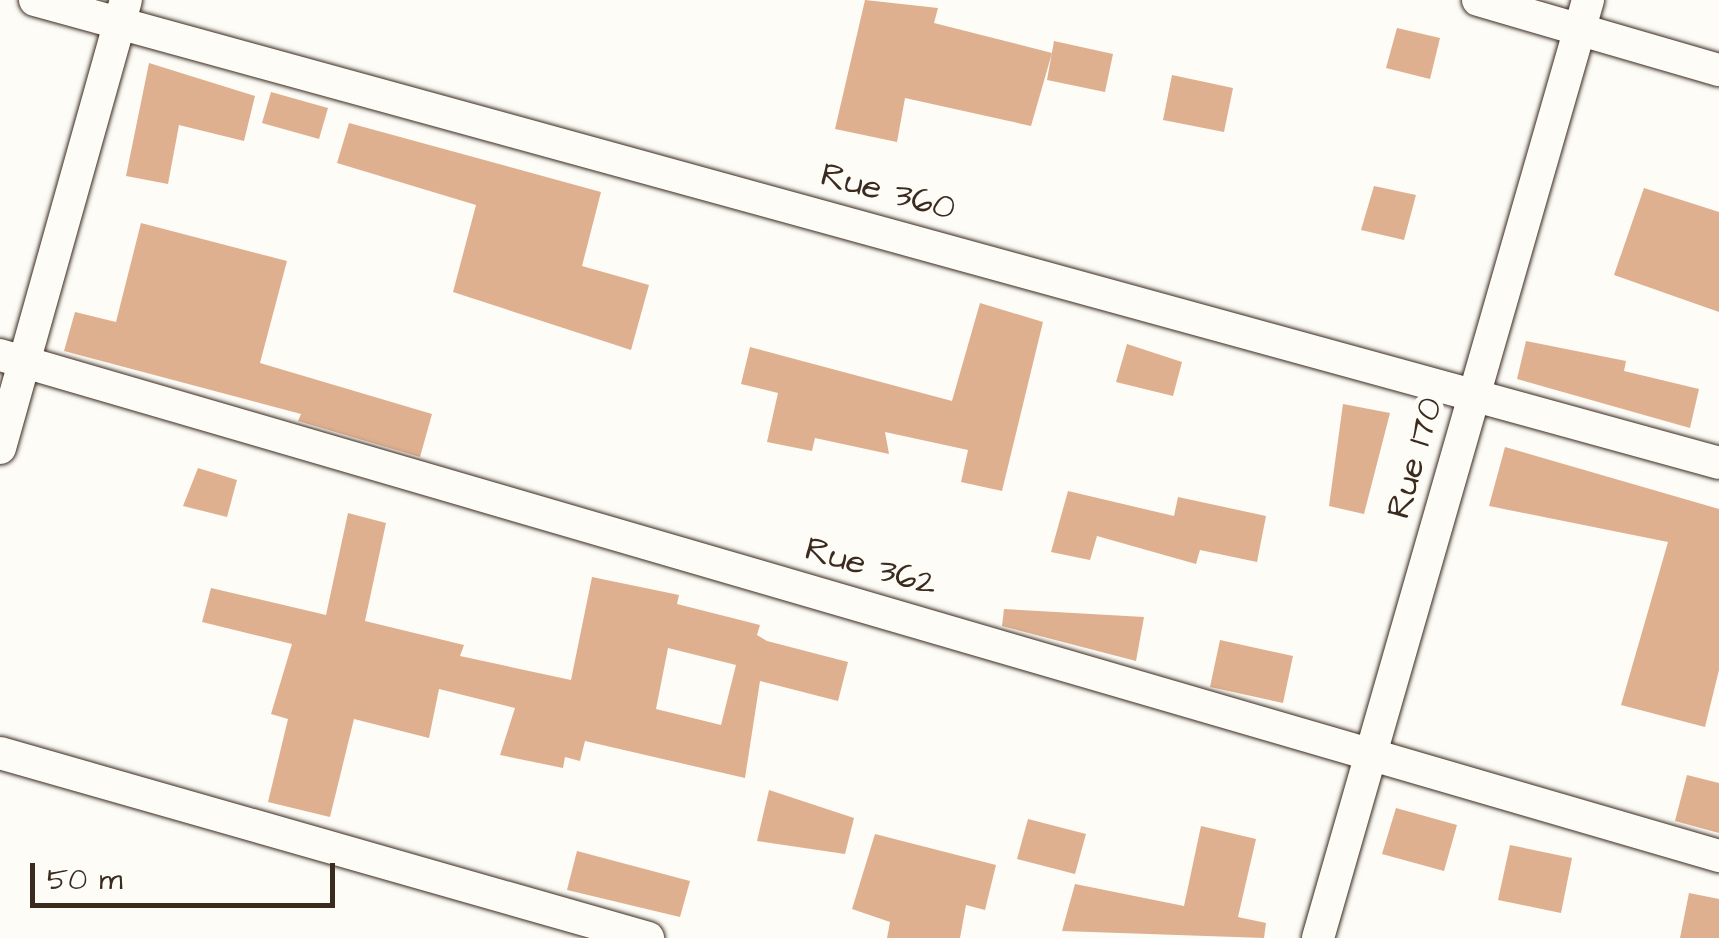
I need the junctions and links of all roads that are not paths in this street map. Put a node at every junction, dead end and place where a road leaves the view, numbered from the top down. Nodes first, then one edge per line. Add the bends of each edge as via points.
1 (35, 0) edge
2 (1478, 0) edge
3 (123, 12) edge
4 (1584, 14) edge
5 (1719, 70) edge
6 (12, 359) edge
7 (1475, 394) junction
8 (0, 448) edge
9 (1719, 463) edge
10 (0, 753) edge
11 (1371, 755) junction
12 (1719, 856) edge
13 (648, 938) edge
14 (1318, 938) edge

1 - 3 street, Rue 360
2 - 4 street
3 - 6 street
3 - 7 street, Rue 360
4 - 5 street
4 - 7 street, Rue 170
6 - 8 street
6 - 11 street, Rue 362
7 - 9 street, Rue 360
7 - 11 street, Rue 170
10 - 13 street
11 - 12 street, Rue 362
11 - 14 street, Rue 170

